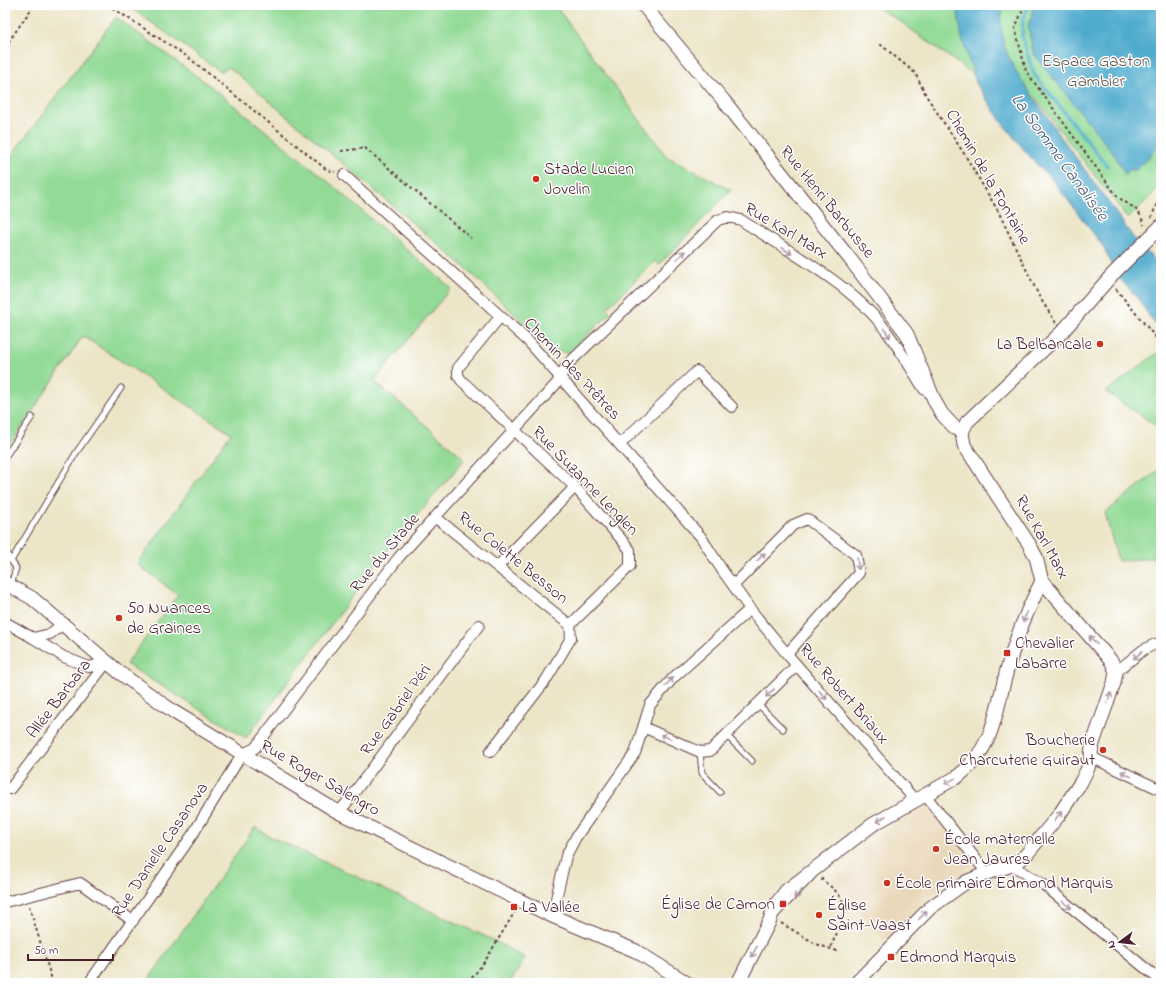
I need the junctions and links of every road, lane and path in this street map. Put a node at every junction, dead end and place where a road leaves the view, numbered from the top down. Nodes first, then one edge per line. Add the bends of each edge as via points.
1 (34, 5) edge
2 (108, 5) edge
3 (643, 5) edge
4 (1025, 5) edge
5 (880, 44) dead end
6 (5, 47) edge
7 (341, 151) dead end
8 (344, 175) joint
9 (1161, 200) edge
10 (1161, 226) edge
11 (1146, 234) junction
12 (471, 238) dead end
13 (1098, 292) junction
14 (500, 317) junction
15 (1062, 332) junction
16 (1161, 344) edge
17 (559, 377) junction
18 (121, 388) dead end
19 (931, 393) junction
20 (732, 407) dead end
21 (32, 416) dead end
22 (515, 431) junction
23 (962, 432) junction
24 (620, 444) junction
25 (5, 457) edge
26 (575, 487) junction
27 (435, 517) junction
28 (5, 551) edge
29 (11, 561) junction
30 (498, 566) junction
31 (1042, 581) junction
32 (8, 585) edge
33 (734, 585) junction
34 (750, 609) junction
35 (5, 622) edge
36 (64, 623) junction
37 (479, 625) dead end
38 (570, 625) junction
39 (33, 638) junction
40 (1161, 646) edge
41 (787, 654) junction
42 (107, 662) junction
43 (797, 665) junction
44 (1116, 672) junction
45 (758, 704) junction
46 (643, 727) junction
47 (782, 729) dead end
48 (726, 735) junction
49 (490, 752) dead end
50 (700, 752) junction
51 (243, 754) junction
52 (1091, 757) junction
53 (752, 761) dead end
54 (5, 788) edge
55 (1161, 790) edge
56 (720, 792) dead end
57 (920, 798) junction
58 (338, 812) junction
59 (822, 864) junction
60 (1015, 864) junction
61 (987, 872) junction
62 (26, 897) junction
63 (5, 902) edge
64 (515, 912) dead end
65 (552, 916) junction
66 (770, 920) junction
67 (133, 921) junction
68 (830, 949) junction
69 (837, 951) dead end
70 (1161, 982) edge
71 (53, 983) edge
72 (89, 983) edge
73 (468, 983) edge
74 (687, 983) edge
75 (738, 983) edge
76 (856, 983) edge

1 - 6 path
2 - 8 path via 188,57 327,170
3 - 19 street, Rue Henri Barbusse via 850,258 907,334
4 - 11 path via 1015,28 1026,71 1111,188 1121,200 1135,207 1141,214
5 - 15 path, Chemin de la Fontaine via 915,73 927,97 998,211 1040,298
7 - 12 path via 365,148
8 - 14 street, Chemin des Prêtres
9 - 11 path via 1156,204
10 - 11 street
11 - 13 street
13 - 15 street
13 - 16 path via 1114,287
14 - 17 street, Chemin des Prêtres via 528,341
14 - 22 street, Rue Suzanne Lenglen via 458,368 458,374 461,380
15 - 23 street via 967,422
17 -> 19 street, Rue Karl Marx via 567,365 718,220 728,217 741,220 833,281 862,304 884,327 924,389
17 - 22 street, Rue du Stade via 557,383
17 - 24 street, Chemin des Prêtres
18 - 29 lane via 76,453
19 - 23 street, Rue Henri Barbusse via 942,414
20 - 24 street via 697,371
21 - 25 lane
22 - 26 street, Rue Suzanne Lenglen
22 - 27 street, Rue du Stade
23 - 31 street, Rue Karl Marx via 964,446 1029,544
24 - 33 street, Chemin des Prêtres via 702,537
26 - 30 street
26 - 38 street, Rue Suzanne Lenglen via 630,550 631,558 630,566
27 - 30 street, Rue Colette Besson
27 - 51 street, Rue du Stade via 380,582 254,748
28 - 29 lane
29 - 32 lane via 16,568
30 - 38 street, Rue Colette Besson
44 -> 31 street, Rue Karl Marx via 1112,662
31 -> 57 street via 1020,629 986,745 970,767
32 - 36 street, Rue Roger Salengro via 32,598
33 - 34 street, Chemin des Prêtres
33 -> 41 street via 793,525 807,519 856,556 859,573
34 - 41 street, Rue Robert Briaux
46 -> 34 street via 650,704 673,678
35 - 39 street
36 - 39 street via 50,634
36 - 42 street, Rue Roger Salengro
37 - 58 street, Rue Gabriel Péri
38 - 49 street via 572,638 546,680
39 - 42 street via 64,657 89,667
40 -> 44 street via 1155,644 1143,650
41 - 43 street, Rue Robert Briaux
42 - 51 street, Rue Roger Salengro via 174,712
42 - 54 street, Allée Barbara via 10,789
43 -> 45 street
43 -> 57 street, Rue Robert Briaux
52 -> 44 street via 1092,746
45 - 47 lane
45 - 48 street
50 -> 46 street
46 - 65 street via 635,753 576,837 566,856
48 - 50 street via 710,751
48 - 53 lane
50 - 56 lane via 702,773
51 - 58 street, Rue Roger Salengro
51 - 67 street, Rue Danielle Casanova via 193,834
55 -> 52 street
60 -> 52 street via 1026,855 1059,815 1081,782
57 -> 59 street via 872,825
57 - 61 street, Rue Robert Briaux
58 - 65 street, Rue Roger Salengro
59 -> 66 street via 786,891 774,907
59 - 68 path via 827,872 822,880 838,892 844,908 844,918
60 - 61 street
60 -> 70 street
76 -> 61 street via 930,908 966,882
62 - 63 street
62 - 67 street via 80,883
62 - 71 path
64 - 73 path via 485,961
65 - 74 street, Rue Roger Salengro via 636,951
66 - 68 path via 783,924
66 -> 75 street
67 - 72 street, Rue Danielle Casanova
68 - 69 path

